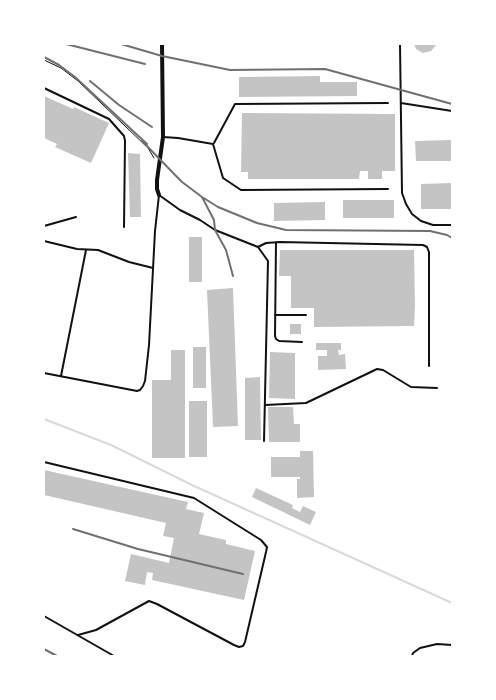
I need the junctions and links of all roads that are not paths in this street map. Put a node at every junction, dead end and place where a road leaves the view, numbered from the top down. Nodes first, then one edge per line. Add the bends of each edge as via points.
1 (162, 44) edge
2 (400, 44) edge
3 (44, 88) edge
4 (388, 103) dead end
5 (401, 103) junction
6 (452, 112) edge
7 (163, 137) junction
8 (213, 144) junction
9 (388, 189) dead end
10 (159, 195) junction
11 (76, 217) dead end
12 (452, 225) edge
13 (44, 226) edge
14 (124, 227) dead end
15 (44, 241) edge
16 (276, 242) junction
17 (258, 247) junction
18 (86, 250) junction
19 (153, 268) junction
20 (276, 315) junction
21 (306, 315) dead end
22 (302, 342) dead end
23 (429, 366) dead end
24 (44, 373) edge
25 (61, 376) junction
26 (437, 388) dead end
27 (265, 405) junction
28 (264, 441) dead end
29 (44, 462) edge
30 (44, 616) edge
31 (78, 635) junction
32 (452, 645) edge
33 (114, 656) edge
34 (412, 656) edge

1 - 7 street
2 - 5 lane
3 - 14 lane via 109,119 124,136
4 - 8 lane via 235,104
5 - 6 lane
5 - 12 lane via 402,193 406,204 421,221
7 - 8 lane
7 - 10 street
8 - 9 lane via 223,178 241,190
10 - 17 lane via 215,230
10 - 19 lane
11 - 13 lane
15 - 18 lane
16 - 17 lane
16 - 20 lane
16 - 23 lane via 428,247
17 - 27 lane via 268,261
18 - 19 lane via 98,250
18 - 25 lane
19 - 25 lane via 145,381 140,390
20 - 21 lane
20 - 22 lane via 276,339
24 - 25 lane
26 - 27 lane via 411,387 377,369 306,403
27 - 28 lane
29 - 31 lane via 194,498 261,540 267,548 243,646 234,645 153,602 145,603 96,630
30 - 31 lane
31 - 33 lane
32 - 34 lane via 420,648

